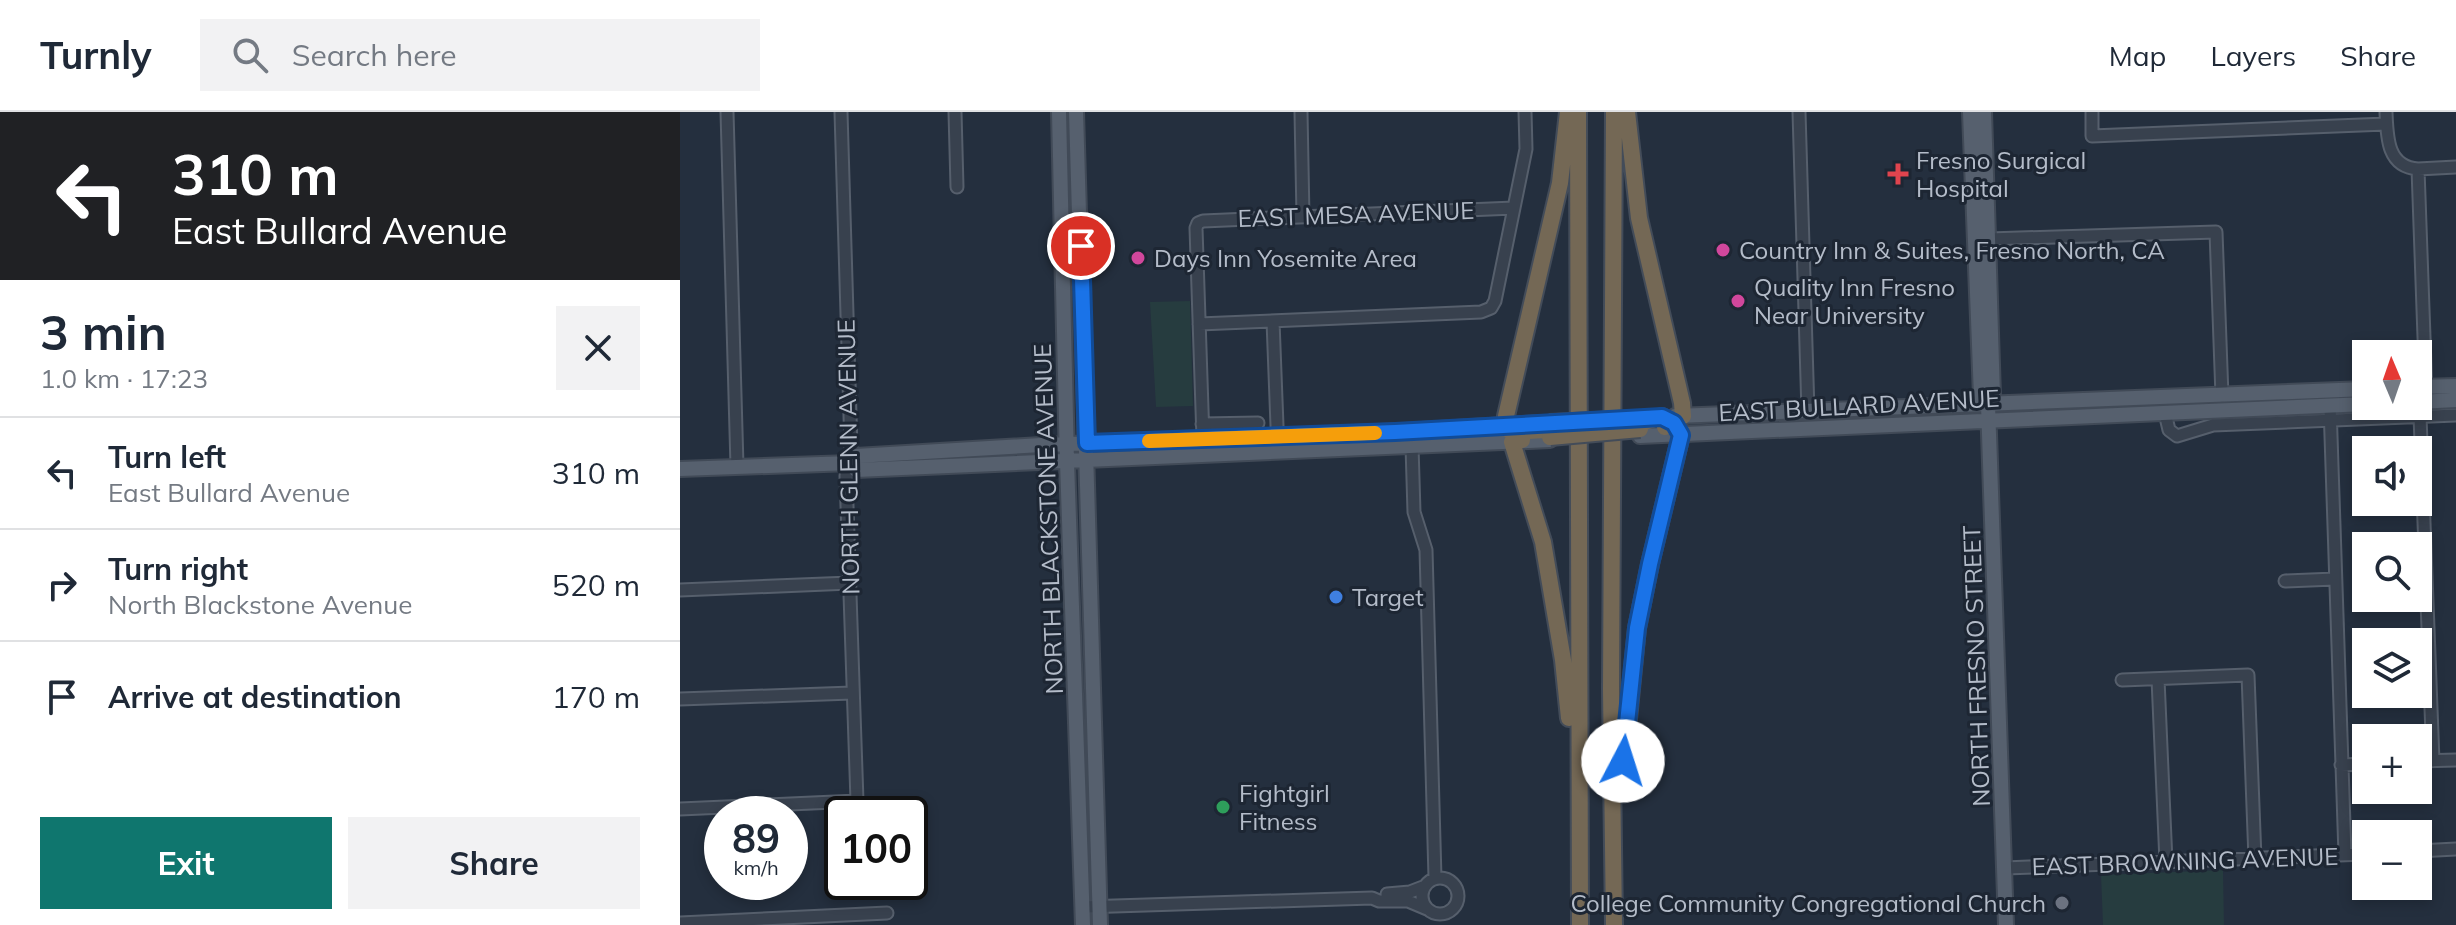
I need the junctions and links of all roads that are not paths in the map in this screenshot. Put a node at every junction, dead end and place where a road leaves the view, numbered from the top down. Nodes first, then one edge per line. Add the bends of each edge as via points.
1 (727, 112) edge
2 (841, 112) edge
3 (955, 112) edge
4 (1059, 112) edge
5 (1076, 112) edge
6 (1301, 112) edge
7 (1525, 112) edge
8 (1568, 112) edge
9 (1578, 112) edge
10 (1614, 112) edge
11 (1627, 112) edge
12 (1799, 112) edge
13 (1970, 112) edge
14 (1984, 112) edge
15 (2092, 112) edge
16 (2386, 118) edge
17 (1972, 158) junction
18 (2456, 167) edge
19 (2418, 169) junction
20 (957, 187) dead end
21 (1514, 208) junction
22 (1303, 217) junction
23 (1989, 239) junction
24 (1273, 321) junction
25 (1199, 324) junction
26 (2421, 340) edge
27 (2456, 386) edge
28 (2352, 390) edge
29 (2432, 395) edge
30 (2222, 396) junction
31 (2432, 399) edge
32 (2456, 400) edge
33 (2432, 404) edge
34 (1988, 405) junction
35 (2352, 408) edge
36 (2352, 410) edge
37 (1808, 412) junction
38 (2165, 413) junction
39 (2330, 413) junction
40 (2456, 415) edge
41 (2423, 420) edge
42 (1989, 421) junction
43 (1675, 422) junction
44 (1258, 423) dead end
45 (1640, 427) junction
46 (1203, 432) junction
47 (1532, 435) junction
48 (1087, 443) junction
49 (1067, 444) junction
50 (1278, 444) junction
51 (1412, 446) junction
52 (963, 449) junction
53 (1087, 460) junction
54 (1067, 462) junction
55 (850, 463) junction
56 (737, 466) junction
57 (889, 468) junction
58 (680, 469) edge
59 (1069, 545) junction
60 (2335, 579) junction
61 (2285, 581) dead end
62 (850, 583) junction
63 (680, 590) edge
64 (1092, 653) junction
65 (1075, 663) junction
66 (2158, 679) junction
67 (2122, 680) dead end
68 (852, 693) junction
69 (680, 699) edge
70 (1094, 729) junction
71 (2456, 760) edge
72 (2433, 761) joint
73 (2341, 765) junction
74 (2352, 765) edge
75 (1578, 803) junction
76 (680, 809) edge
77 (1612, 837) junction
78 (2456, 849) edge
79 (2432, 850) edge
80 (2345, 855) junction
81 (2352, 855) edge
82 (2255, 859) junction
83 (2166, 862) junction
84 (2005, 868) junction
85 (1435, 878) junction
86 (1423, 887) junction
87 (1372, 898) junction
88 (1099, 906) junction
89 (1083, 907) junction
90 (1427, 909) junction
91 (887, 913) dead end
92 (680, 923) edge
93 (1083, 925) edge
94 (1100, 925) edge
95 (1580, 925) edge
96 (1614, 925) edge
97 (2006, 925) edge

1 - 56 street
2 - 55 street, NORTH GLENN AVENUE
3 - 20 street
4 - 49 main road, NORTH BLACKSTONE AVENUE
5 - 48 main road, NORTH BLACKSTONE AVENUE
6 - 22 street
7 - 21 street via 1526,149
8 - 47 highway via 1560,183 1506,416
9 - 75 highway
10 - 77 highway
11 - 43 highway via 1639,218 1674,365
12 - 37 street
13 - 17 main road, NORTH FRESNO STREET
14 - 23 main road, NORTH FRESNO STREET
15 - 16 street via 2092,136
16 - 19 street via 2391,153 2401,164
17 - 23 main road via 1978,166 1983,235
17 - 34 main road, NORTH FRESNO STREET via 1981,396
18 - 19 street
19 - 26 street
21 - 22 street, EAST MESA AVENUE
21 - 24 street via 1491,308
22 - 25 street, EAST MESA AVENUE via 1198,223
23 - 30 street via 2216,232
23 - 34 main road, NORTH FRESNO STREET via 1993,396
24 - 25 street
24 - 50 street
25 - 46 street
27 - 29 main road
28 - 30 main road, EAST BULLARD AVENUE
30 - 34 main road, EAST BULLARD AVENUE
30 - 38 main road via 2216,403 2173,406
31 - 32 main road
33 - 40 street
34 - 37 main road, EAST BULLARD AVENUE
34 - 42 main road, NORTH FRESNO STREET
35 - 39 main road, EAST BULLARD AVENUE
36 - 39 street
37 - 43 main road, EAST BULLARD AVENUE
38 - 39 main road, EAST BULLARD AVENUE
38 - 39 street via 2169,430 2177,436 2213,425
38 - 42 main road, EAST BULLARD AVENUE
39 - 60 street
41 - 72 street
42 - 43 main road, EAST BULLARD AVENUE
42 - 84 main road, NORTH FRESNO STREET
43 - 45 highway
43 - 45 main road, EAST BULLARD AVENUE
43 - 77 highway via 1637,628
44 - 46 street
45 - 47 highway, bridge
46 - 48 main road
46 - 50 main road
47 - 50 main road
47 - 51 main road
47 - 75 highway
48 - 49 main road
48 - 53 main road, NORTH BLACKSTONE AVENUE
49 - 52 main road
49 - 54 main road, NORTH BLACKSTONE AVENUE
50 - 51 main road
50 - 53 main road
51 - 85 street via 1414,512 1426,550
52 - 55 main road via 856,456
52 - 57 main road via 953,457
53 - 54 main road
53 - 64 main road, NORTH BLACKSTONE AVENUE
54 - 57 main road
54 - 59 main road, NORTH BLACKSTONE AVENUE
55 - 56 main road
55 - 57 main road via 856,470
55 - 62 street, NORTH GLENN AVENUE
56 - 58 main road
59 - 64 main road via 1083,642
59 - 65 main road, NORTH BLACKSTONE AVENUE
60 - 61 street
60 - 73 street
62 - 63 street
62 - 68 street, NORTH GLENN AVENUE
64 - 70 main road, NORTH BLACKSTONE AVENUE
65 - 70 main road via 1084,671 1086,719
65 - 89 main road, NORTH BLACKSTONE AVENUE
66 - 67 street
66 - 82 street via 2248,675
66 - 83 street
68 - 69 street
68 - 76 street, NORTH GLENN AVENUE via 857,801
70 - 88 main road, NORTH BLACKSTONE AVENUE
71 - 72 street
73 - 74 street
73 - 80 street
75 - 95 highway
77 - 96 highway
78 - 79 street
80 - 81 street, EAST BROWNING AVENUE
80 - 82 street, EAST BROWNING AVENUE
82 - 83 street, EAST BROWNING AVENUE
83 - 84 street, EAST BROWNING AVENUE
84 - 97 main road, NORTH FRESNO STREET
85 - 86 street
85 - 90 street via 1453,883 1458,899 1448,912
86 - 87 street
86 - 90 street
87 - 88 street
87 - 90 street via 1408,901
88 - 89 street
88 - 94 main road, NORTH BLACKSTONE AVENUE
89 - 93 main road, NORTH BLACKSTONE AVENUE
91 - 92 street

